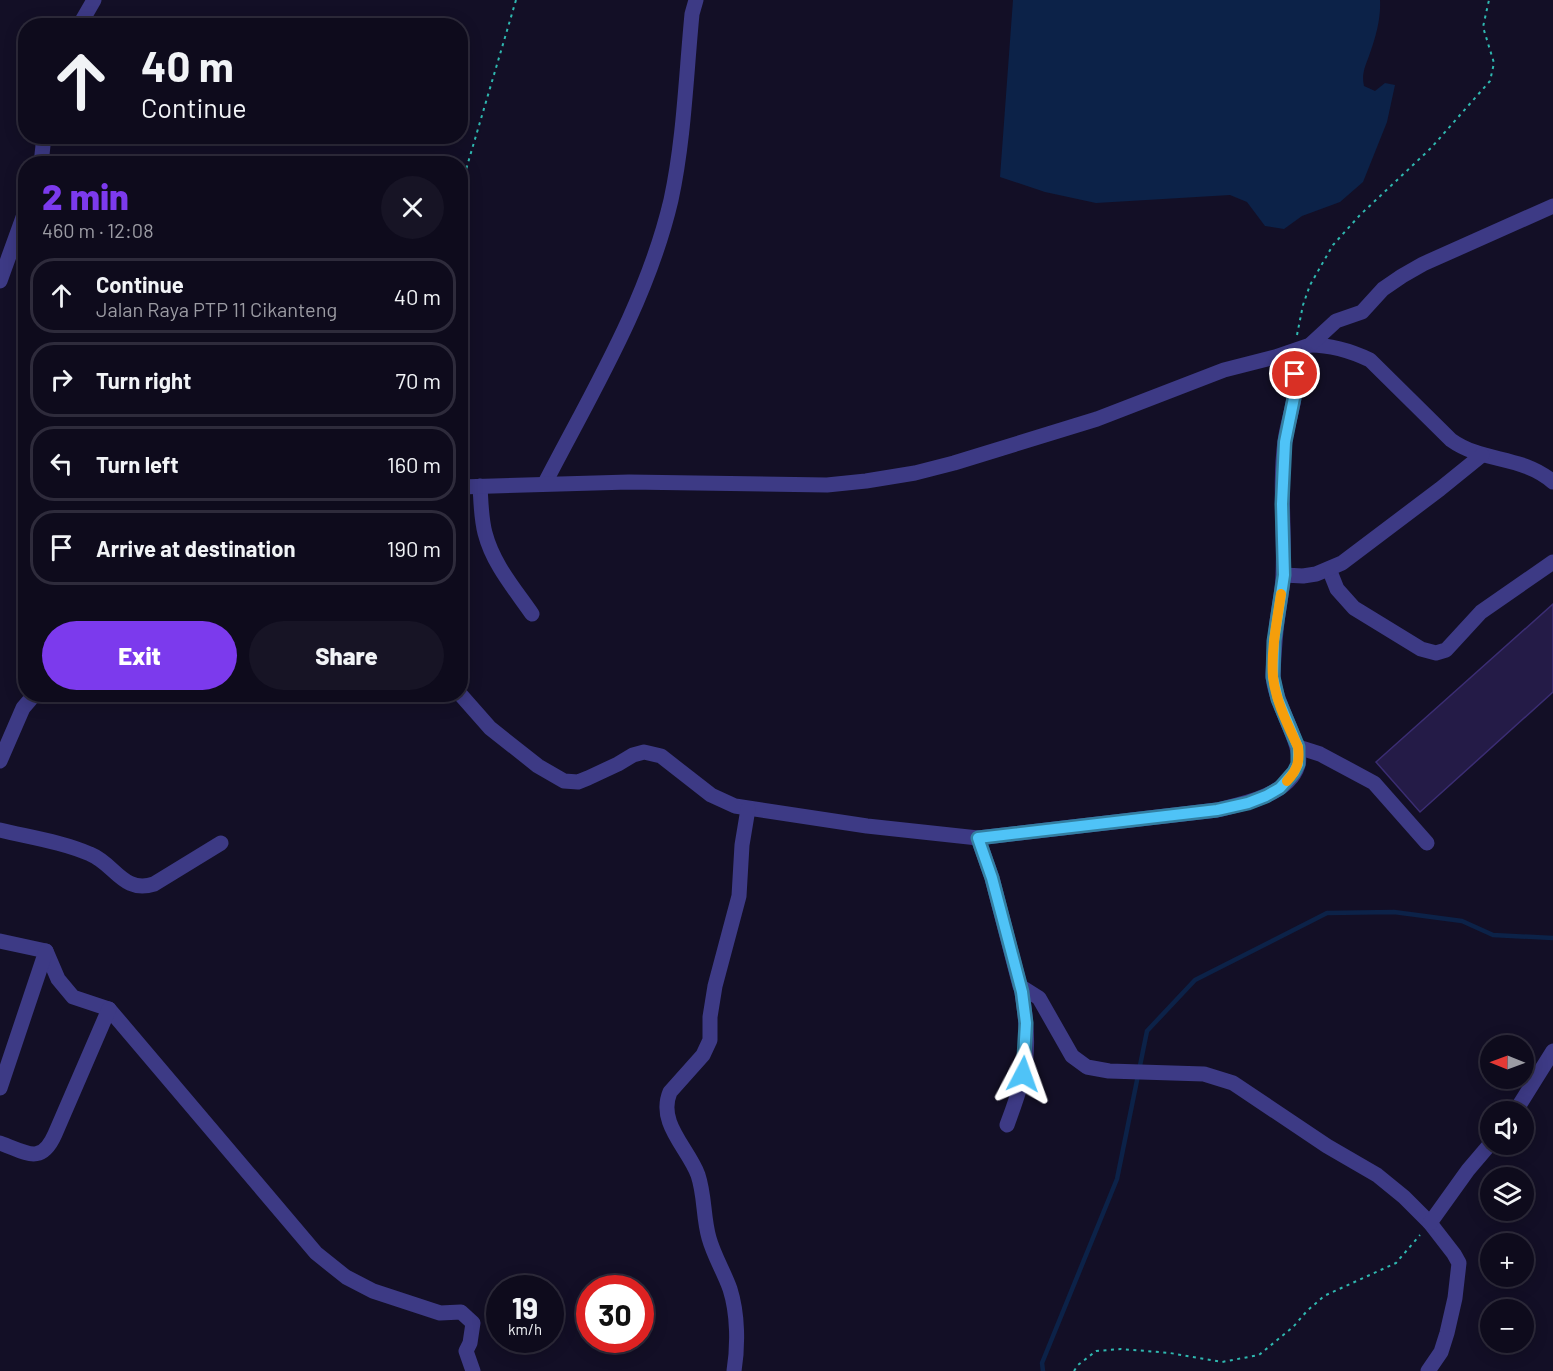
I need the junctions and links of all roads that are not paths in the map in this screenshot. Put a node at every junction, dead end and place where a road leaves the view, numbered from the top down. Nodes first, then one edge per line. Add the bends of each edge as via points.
1 (94, 0) edge
2 (696, 0) edge
3 (84, 18) edge
4 (1553, 206) edge
5 (18, 231) edge
6 (0, 281) edge
7 (1310, 345) junction
8 (1295, 351) junction
9 (1482, 455) junction
10 (1553, 482) edge
11 (545, 483) junction
12 (480, 486) junction
13 (468, 487) edge
14 (1553, 562) edge
15 (1329, 569) junction
16 (1284, 575) junction
17 (532, 614) dead end
18 (28, 702) edge
19 (467, 702) edge
20 (1298, 747) junction
21 (0, 761) edge
22 (748, 809) junction
23 (0, 830) edge
24 (978, 838) junction
25 (221, 843) dead end
26 (1427, 843) dead end
27 (0, 941) edge
28 (45, 951) junction
29 (1021, 987) junction
30 (109, 1009) junction
31 (1553, 1051) edge
32 (0, 1088) edge
33 (1522, 1101) edge
34 (1007, 1125) dead end
35 (0, 1143) edge
36 (1481, 1155) edge
37 (1430, 1223) junction
38 (473, 1371) edge
39 (734, 1371) edge
40 (1428, 1371) edge

1 - 3 street
2 - 11 street via 678,160 658,246 641,296
4 - 7 street via 1402,276 1383,289 1362,312 1336,321
5 - 6 street
7 - 8 street
7 - 9 street via 1353,352 1370,360 1451,440
8 - 11 street via 1224,370 1086,423 954,463 895,476 827,485
8 - 16 street via 1295,393 1282,483
9 - 10 street via 1530,466
9 - 15 street
11 - 12 street
12 - 13 street
12 - 17 street via 482,522 489,547 501,572
14 - 15 street via 1481,612 1446,650 1436,653 1421,649 1354,608 1337,590
15 - 16 street via 1303,576
16 - 20 street via 1273,677
18 - 21 street
19 - 22 street via 490,728 558,778 578,782 638,753 652,753 723,802
20 - 24 street via 1298,764 1280,788 1248,803
20 - 26 street via 1320,754 1374,783
22 - 24 street
22 - 39 street via 741,845 739,896 715,986 710,1040 703,1055 666,1100 666,1113 698,1174 709,1240 733,1299
23 - 25 street via 90,854 131,884 144,887
24 - 29 street
27 - 28 street
28 - 30 street via 58,979 73,997
28 - 32 street
29 - 34 street via 1026,1056
29 - 37 street via 1039,998 1063,1041 1087,1068 1204,1074 1233,1083 1377,1175
30 - 35 street via 46,1151 32,1154
30 - 38 street via 316,1253 334,1269 374,1290 440,1313 461,1312 473,1323 466,1351
31 - 33 street
36 - 37 street
37 - 40 street via 1459,1263 1455,1298 1441,1352

